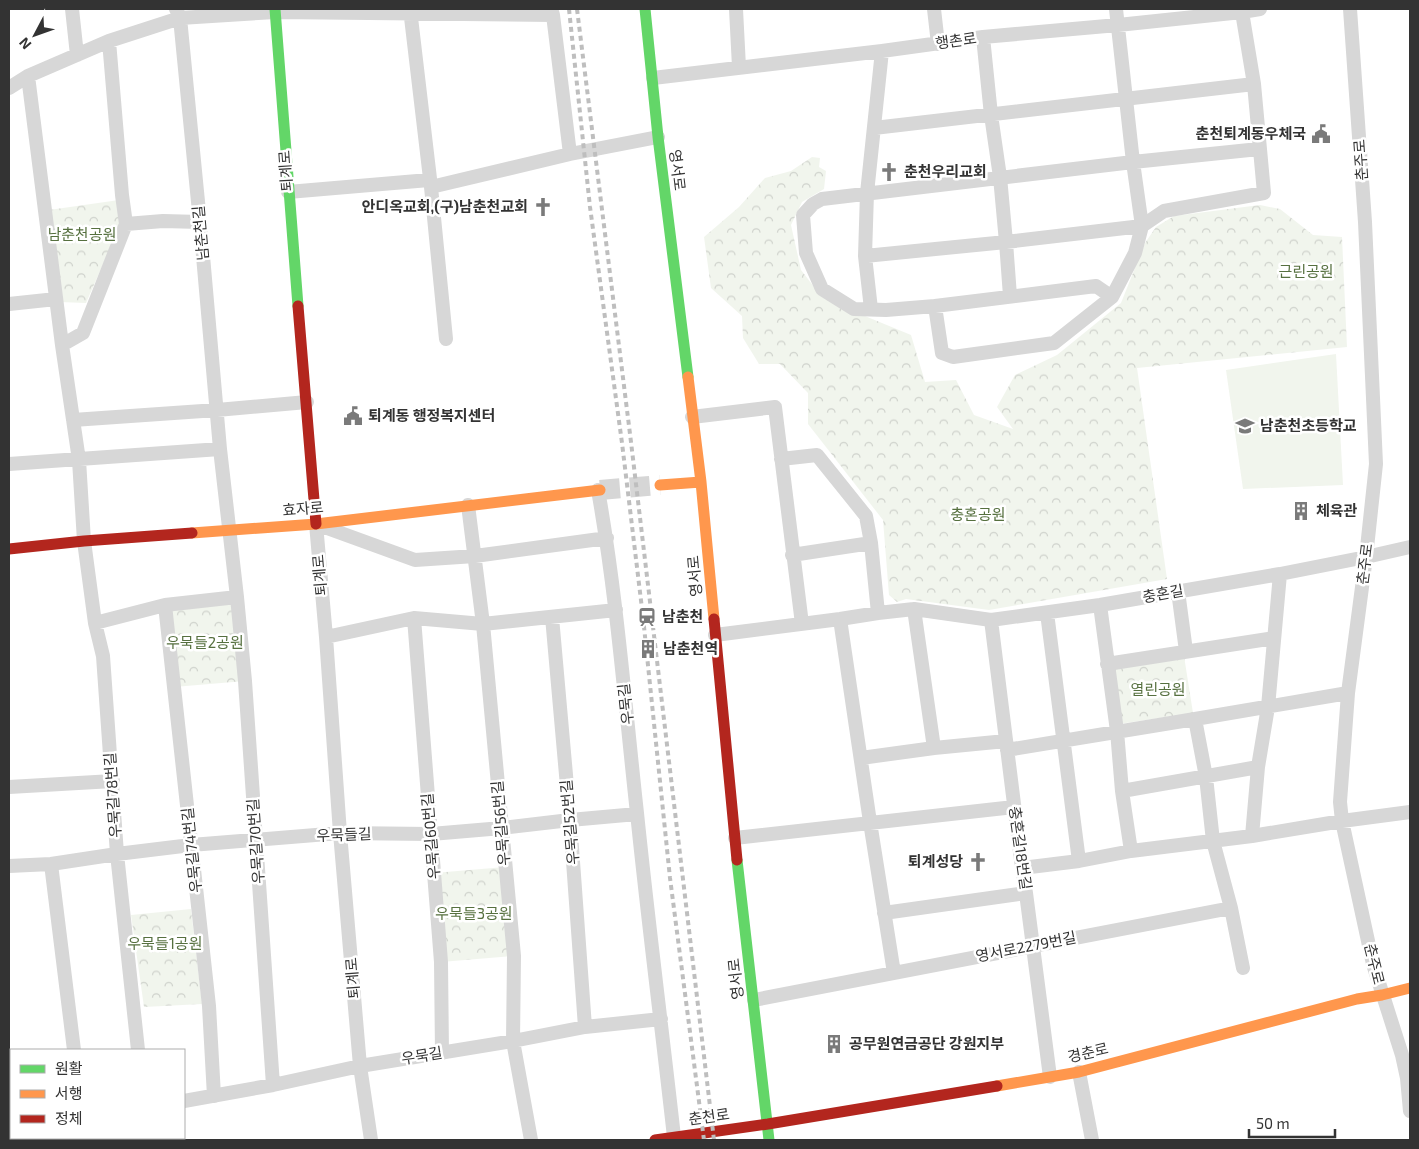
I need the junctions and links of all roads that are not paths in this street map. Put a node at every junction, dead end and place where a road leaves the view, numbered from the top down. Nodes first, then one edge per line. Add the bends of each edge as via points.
1 (72, 9) edge
2 (645, 9) edge
3 (736, 9) edge
4 (934, 9) edge
5 (1116, 9) edge
6 (1260, 9) edge
7 (1350, 9) edge
8 (275, 10) edge
9 (410, 11) edge
10 (552, 12) edge
11 (1242, 12) junction
12 (178, 13) edge
13 (1118, 25) junction
14 (983, 37) junction
15 (109, 41) junction
16 (938, 44) junction
17 (882, 51) junction
18 (78, 55) junction
19 (740, 67) junction
20 (28, 76) junction
21 (652, 78) junction
22 (1254, 84) junction
23 (9, 88) edge
24 (1126, 100) junction
25 (991, 115) junction
26 (874, 128) junction
27 (658, 137) junction
28 (1259, 148) junction
29 (570, 154) junction
30 (1133, 162) junction
31 (1000, 177) junction
32 (430, 184) junction
33 (288, 192) junction
34 (867, 193) junction
35 (200, 222) junction
36 (126, 224) junction
37 (1142, 226) junction
38 (1006, 242) junction
39 (865, 256) junction
40 (1010, 296) junction
41 (1112, 296) junction
42 (56, 299) junction
43 (9, 304) edge
44 (935, 306) junction
45 (872, 309) junction
46 (446, 339) dead end
47 (62, 345) junction
48 (307, 402) junction
49 (217, 410) junction
50 (692, 417) junction
51 (73, 420) junction
52 (220, 449) junction
53 (781, 459) junction
54 (79, 460) junction
55 (9, 464) edge
56 (701, 482) junction
57 (660, 485) tunnel mouth
58 (599, 490) joint
59 (468, 505) junction
60 (316, 524) junction
61 (229, 530) junction
62 (607, 538) junction
63 (84, 541) junction
64 (871, 543) junction
65 (1410, 547) edge
66 (9, 549) edge
67 (792, 555) junction
68 (475, 556) junction
69 (1366, 557) junction
70 (1280, 574) junction
71 (1178, 591) junction
72 (237, 597) junction
73 (165, 605) junction
74 (1100, 605) junction
75 (914, 609) junction
76 (616, 610) junction
77 (878, 613) junction
78 (1047, 613) junction
79 (552, 617) junction
80 (414, 618) junction
81 (840, 619) junction
82 (991, 620) junction
83 (95, 623) junction
84 (483, 624) junction
85 (802, 624) junction
86 (715, 635) junction
87 (326, 637) junction
88 (1274, 638) junction
89 (1186, 651) junction
90 (1107, 664) junction
91 (1348, 693) junction
92 (1268, 707) junction
93 (1195, 720) junction
94 (1117, 731) junction
95 (1064, 741) junction
96 (1007, 745) junction
97 (934, 748) junction
98 (861, 758) junction
99 (1258, 767) junction
100 (1206, 777) junction
101 (112, 781) junction
102 (9, 787) edge
103 (1122, 790) junction
104 (1014, 807) junction
105 (1410, 812) edge
106 (637, 814) junction
107 (570, 820) junction
108 (1342, 821) junction
109 (870, 822) junction
110 (502, 828) junction
111 (340, 833) junction
112 (431, 834) junction
113 (1252, 836) junction
114 (735, 838) junction
115 (256, 840) junction
116 (1213, 841) junction
117 (191, 845) junction
118 (1131, 851) junction
119 (117, 854) junction
120 (1079, 861) junction
121 (51, 864) junction
122 (9, 866) edge
123 (1022, 868) junction
124 (1026, 893) junction
125 (1231, 908) junction
126 (884, 914) junction
127 (1033, 946) junction
128 (1243, 968) dead end
129 (894, 973) junction
130 (1410, 988) edge
131 (1382, 995) junction
132 (754, 1000) junction
133 (661, 1019) junction
134 (585, 1027) junction
135 (513, 1041) junction
136 (74, 1049) edge
137 (138, 1049) edge
138 (442, 1053) junction
139 (360, 1066) junction
140 (1079, 1072) junction
141 (1050, 1077) junction
142 (273, 1085) junction
143 (214, 1096) junction
144 (185, 1101) edge
145 (1410, 1111) edge
146 (768, 1124) junction
147 (674, 1137) junction
148 (371, 1140) edge
149 (532, 1140) edge
150 (655, 1140) edge
151 (768, 1140) edge
152 (1092, 1140) edge

1 - 18 street
2 - 21 street, 영서로
3 - 19 street
4 - 16 street
5 - 13 street
6 - 11 street, 행촌로
7 - 69 street, 춘주로 via 1365,222 1376,464
8 - 9 street
8 - 12 street
8 - 33 street, 퇴계로
9 - 10 street
9 - 32 street
10 - 29 street
11 - 13 street, 행촌로
11 - 22 street
12 - 15 street
12 - 35 street, 남춘천길
13 - 14 street, 행촌로
13 - 24 street
14 - 16 street, 행촌로
14 - 25 street
15 - 18 street
15 - 36 street
16 - 17 street, 행촌로
17 - 19 street, 행촌로
17 - 26 street
18 - 20 street
19 - 21 street, 행촌로
20 - 23 street
20 - 42 street, 우묵길78번길
21 - 27 street, 영서로
22 - 24 street
22 - 28 street
24 - 25 street
24 - 30 street
25 - 26 street
25 - 31 street
26 - 34 street
27 - 29 street
27 - 50 street, 영서로
28 - 30 street
28 - 37 street via 1264,193 1164,211
29 - 32 street
30 - 31 street
30 - 37 street
31 - 34 street
31 - 38 street
32 - 33 street
32 - 46 street
33 - 48 street, 퇴계로
34 - 39 street
34 - 45 street via 822,199 803,216 806,253 822,289 854,309
35 - 36 street
35 - 49 street, 남춘천길
36 - 47 street via 82,333
37 - 38 street
37 - 41 street via 1135,253
38 - 39 street
38 - 40 street
39 - 45 street
40 - 41 street via 1096,286
40 - 44 street
41 - 44 street via 1054,343 953,357 942,353
42 - 43 street
42 - 47 street, 우묵길78번길
44 - 45 street
47 - 51 street, 우묵길78번길
48 - 49 street
48 - 60 street, 퇴계로
49 - 51 street
49 - 52 street, 남춘천길
50 - 53 street via 774,407
50 - 56 street, 영서로
51 - 54 street, 우묵길78번길
52 - 54 street
52 - 61 street, 남춘천길
53 - 64 street via 818,455 866,516
53 - 67 street
54 - 55 street
54 - 63 street, 우묵길78번길
56 - 57 street
56 - 86 street, 영서로
58 - 59 street, 효자로
58 - 62 street, 우묵길
59 - 60 street, 효자로
59 - 68 street, 우묵길56번길
60 - 61 street, 효자로
60 - 68 street via 415,560
60 - 87 street, 퇴계로
61 - 63 street, 효자로
61 - 72 street, 우묵길70번길
62 - 68 street
62 - 76 street, 우묵길
63 - 66 street, 효자로
63 - 83 street, 우묵길78번길
64 - 67 street
64 - 77 street
65 - 69 street, 충혼길
67 - 85 street
68 - 84 street, 우묵길56번길
69 - 70 street, 충혼길
69 - 91 street, 춘주로
70 - 71 street, 충혼길
70 - 88 street
71 - 74 street, 충혼길
71 - 89 street
72 - 73 street
72 - 115 street, 우묵길70번길
73 - 83 street
73 - 117 street, 우묵길74번길
74 - 78 street, 충혼길
74 - 90 street
75 - 77 street, 충혼길
75 - 82 street, 충혼길
75 - 97 street
76 - 79 street
76 - 106 street, 우묵길
77 - 81 street, 충혼길
78 - 82 street, 충혼길
78 - 95 street
79 - 84 street
79 - 107 street, 우묵길52번길
80 - 84 street
80 - 87 street
80 - 112 street, 우묵길60번길
81 - 85 street, 충혼길
81 - 98 street
82 - 96 street, 충혼길18번길
83 - 101 street, 우묵길78번길 via 103,656
84 - 110 street, 우묵길56번길
85 - 86 street, 충혼길
86 - 114 street, 영서로
87 - 111 street, 퇴계로
88 - 89 street
88 - 92 street
89 - 90 street
90 - 94 street
91 - 92 street
91 - 108 street, 춘주로 via 1340,802
92 - 93 street
92 - 99 street
93 - 94 street
93 - 100 street
94 - 95 street
94 - 103 street
95 - 96 street
95 - 120 street
96 - 97 street
96 - 104 street, 충혼길18번길
97 - 98 street
98 - 109 street
99 - 100 street
99 - 113 street
100 - 103 street
100 - 116 street
101 - 102 street
101 - 119 street, 우묵길78번길
103 - 118 street
104 - 109 street
104 - 123 street, 충혼길18번길
105 - 108 street
106 - 107 street, 우묵들길
106 - 133 street, 우묵길
107 - 110 street, 우묵들길
107 - 134 street, 우묵길52번길
108 - 113 street
108 - 131 street, 춘주로
109 - 114 street
109 - 126 street
110 - 112 street, 우묵들길
110 - 135 street, 우묵길56번길 via 514,956
111 - 112 street, 우묵들길
111 - 115 street, 우묵들길
111 - 139 street, 퇴계로
112 - 138 street, 우묵길60번길 via 441,962
113 - 116 street
114 - 132 street, 영서로
115 - 117 street, 우묵들길
115 - 142 street, 우묵길70번길
116 - 118 street
116 - 125 street
117 - 119 street, 우묵들길
117 - 143 street, 우묵길74번길 via 209,1006
118 - 120 street
119 - 121 street, 우묵들길
119 - 137 street, 우묵길78번길
120 - 123 street
121 - 122 street, 우묵들길
121 - 136 street
123 - 124 street, 충혼길18번길
124 - 126 street
124 - 127 street, 충혼길18번길
125 - 127 street, 영서로2279번길
125 - 128 street
126 - 129 street
127 - 129 street, 영서로2279번길
127 - 141 street, 충혼길18번길
129 - 132 street, 영서로2279번길
130 - 131 street, 경춘로
131 - 140 street, 경춘로
131 - 145 street, 춘주로 via 1402,1055
132 - 146 street, 영서로
133 - 134 street, 우묵길
133 - 147 street, 우묵길
134 - 135 street, 우묵길
135 - 138 street, 우묵길
135 - 149 street, 우묵길56번길
138 - 139 street, 우묵길
139 - 142 street, 우묵길
139 - 148 street, 퇴계로
140 - 141 street, 경춘로
140 - 152 street
141 - 146 street, 경춘로
142 - 143 street, 우묵길
143 - 144 street, 우묵길
146 - 147 street, 춘천로
146 - 151 street, 영서로
147 - 150 street, 춘천로

